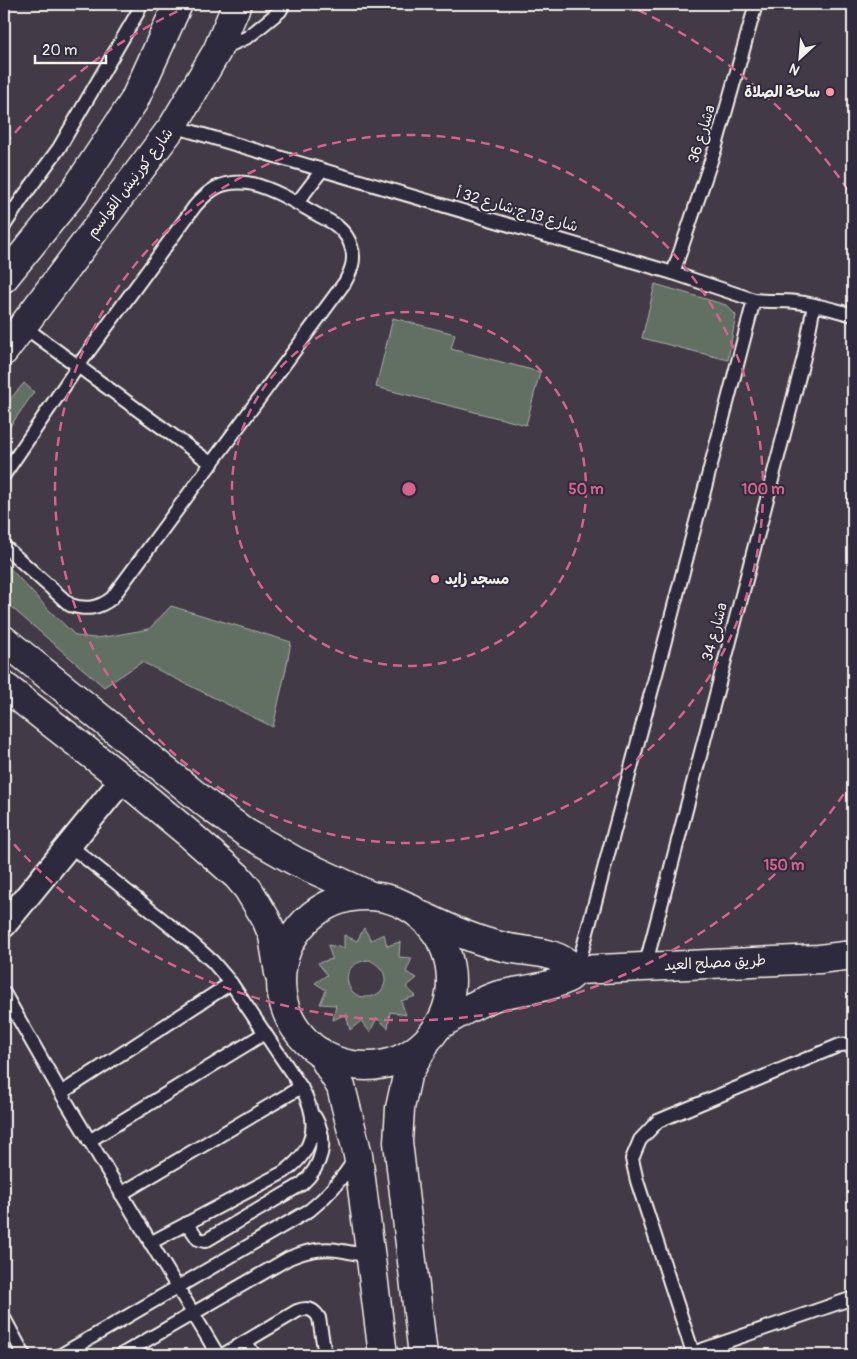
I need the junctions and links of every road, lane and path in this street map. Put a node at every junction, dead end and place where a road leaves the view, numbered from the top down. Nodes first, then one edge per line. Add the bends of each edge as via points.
1 (141, 4) edge
2 (178, 4) edge
3 (237, 4) edge
4 (284, 4) edge
5 (756, 4) edge
6 (217, 51) junction
7 (173, 126) junction
8 (322, 170) junction
9 (297, 204) junction
10 (4, 226) edge
11 (673, 272) junction
12 (4, 278) edge
13 (754, 300) junction
14 (814, 305) junction
15 (853, 315) edge
16 (23, 326) junction
17 (4, 351) edge
18 (78, 366) junction
19 (212, 464) junction
20 (4, 475) edge
21 (4, 546) edge
22 (4, 640) edge
23 (5, 687) edge
24 (123, 779) junction
25 (70, 845) junction
26 (369, 896) junction
27 (420, 914) junction
28 (4, 925) edge
29 (853, 955) edge
30 (645, 966) junction
31 (577, 970) junction
32 (281, 982) junction
33 (231, 983) junction
34 (4, 993) edge
35 (265, 1033) junction
36 (433, 1034) junction
37 (853, 1044) edge
38 (320, 1052) junction
39 (301, 1087) junction
40 (61, 1093) junction
41 (312, 1112) junction
42 (89, 1141) junction
43 (358, 1154) junction
44 (121, 1194) junction
45 (187, 1223) junction
46 (150, 1243) junction
47 (371, 1257) junction
48 (177, 1288) junction
49 (853, 1298) edge
50 (193, 1314) junction
51 (4, 1318) edge
52 (246, 1342) junction
53 (693, 1354) edge
54 (24, 1355) edge
55 (61, 1355) edge
56 (121, 1355) edge
57 (218, 1355) edge
58 (223, 1355) edge
59 (254, 1355) edge
60 (325, 1355) edge
61 (383, 1355) edge
62 (423, 1355) edge

1 - 10 lane via 59,148
2 - 12 street via 134,101 73,192
3 - 6 street, شارع كورنيش القواسم
4 - 6 lane via 280,12 248,37
5 - 11 lane, شارع 36a via 715,148
6 - 7 street, شارع كورنيش القواسم
7 - 8 lane, شارع 13 ج;شارع 32 أ
7 - 16 street, شارع كورنيش القواسم
8 - 9 lane
8 - 11 lane, شارع 13 ج;شارع 32 أ
9 - 18 lane via 264,188 239,182 226,184 204,196
9 - 19 lane via 337,226 346,235 352,246 352,271
11 - 13 lane, شارع 13 ج;شارع 32 أ
13 - 14 lane, شارع 13 ج;شارع 32 أ
13 - 31 lane
14 - 15 lane, شارع 13 ج;شارع 32 أ
14 - 30 lane, شارع 34a via 804,356
16 - 17 street, شارع كورنيش القواسم
16 - 18 lane
18 - 19 lane
18 - 20 lane
19 - 21 lane via 105,604 88,609 70,605
22 - 26 street via 246,833 295,861
23 - 24 street
24 - 25 street
24 - 32 street via 248,889 266,919
25 - 28 street
25 - 33 lane via 194,944
26 - 27 street via 396,901
26 - 32 street via 342,899 317,911 297,930 284,954
27 - 31 street via 476,939 548,953
27 - 36 street via 437,933 448,954 452,978 449,1003
29 - 30 street, طريق مصلح العيد
30 - 31 street, طريق مصلح العيد
31 - 36 street, طريق مصلح العيد via 557,982 479,1003 459,1013
32 - 38 street via 285,1009 299,1033
33 - 35 lane
33 - 40 lane
34 - 40 lane
35 - 39 lane
35 - 42 lane
36 - 38 street via 407,1056 386,1064 363,1066 340,1062
36 - 62 street via 406,1076 398,1142
37 - 53 lane via 840,1045 658,1121 640,1140 632,1159 636,1181
38 - 43 street via 342,1087
39 - 41 lane
39 - 44 lane
40 - 42 lane
41 - 45 lane via 310,1142 300,1159 284,1172
41 - 45 lane via 323,1142 320,1161 309,1178 205,1241 198,1239
42 - 44 lane
43 - 47 street
43 - 48 lane via 334,1188 310,1210
44 - 46 lane
45 - 46 lane
46 - 48 lane
47 - 50 lane via 328,1248 302,1252
47 - 61 street
48 - 50 lane
48 - 55 lane
49 - 53 lane
50 - 56 lane
50 - 57 lane
51 - 54 lane
52 - 58 lane
52 - 59 lane
52 - 60 lane via 307,1308 320,1318

